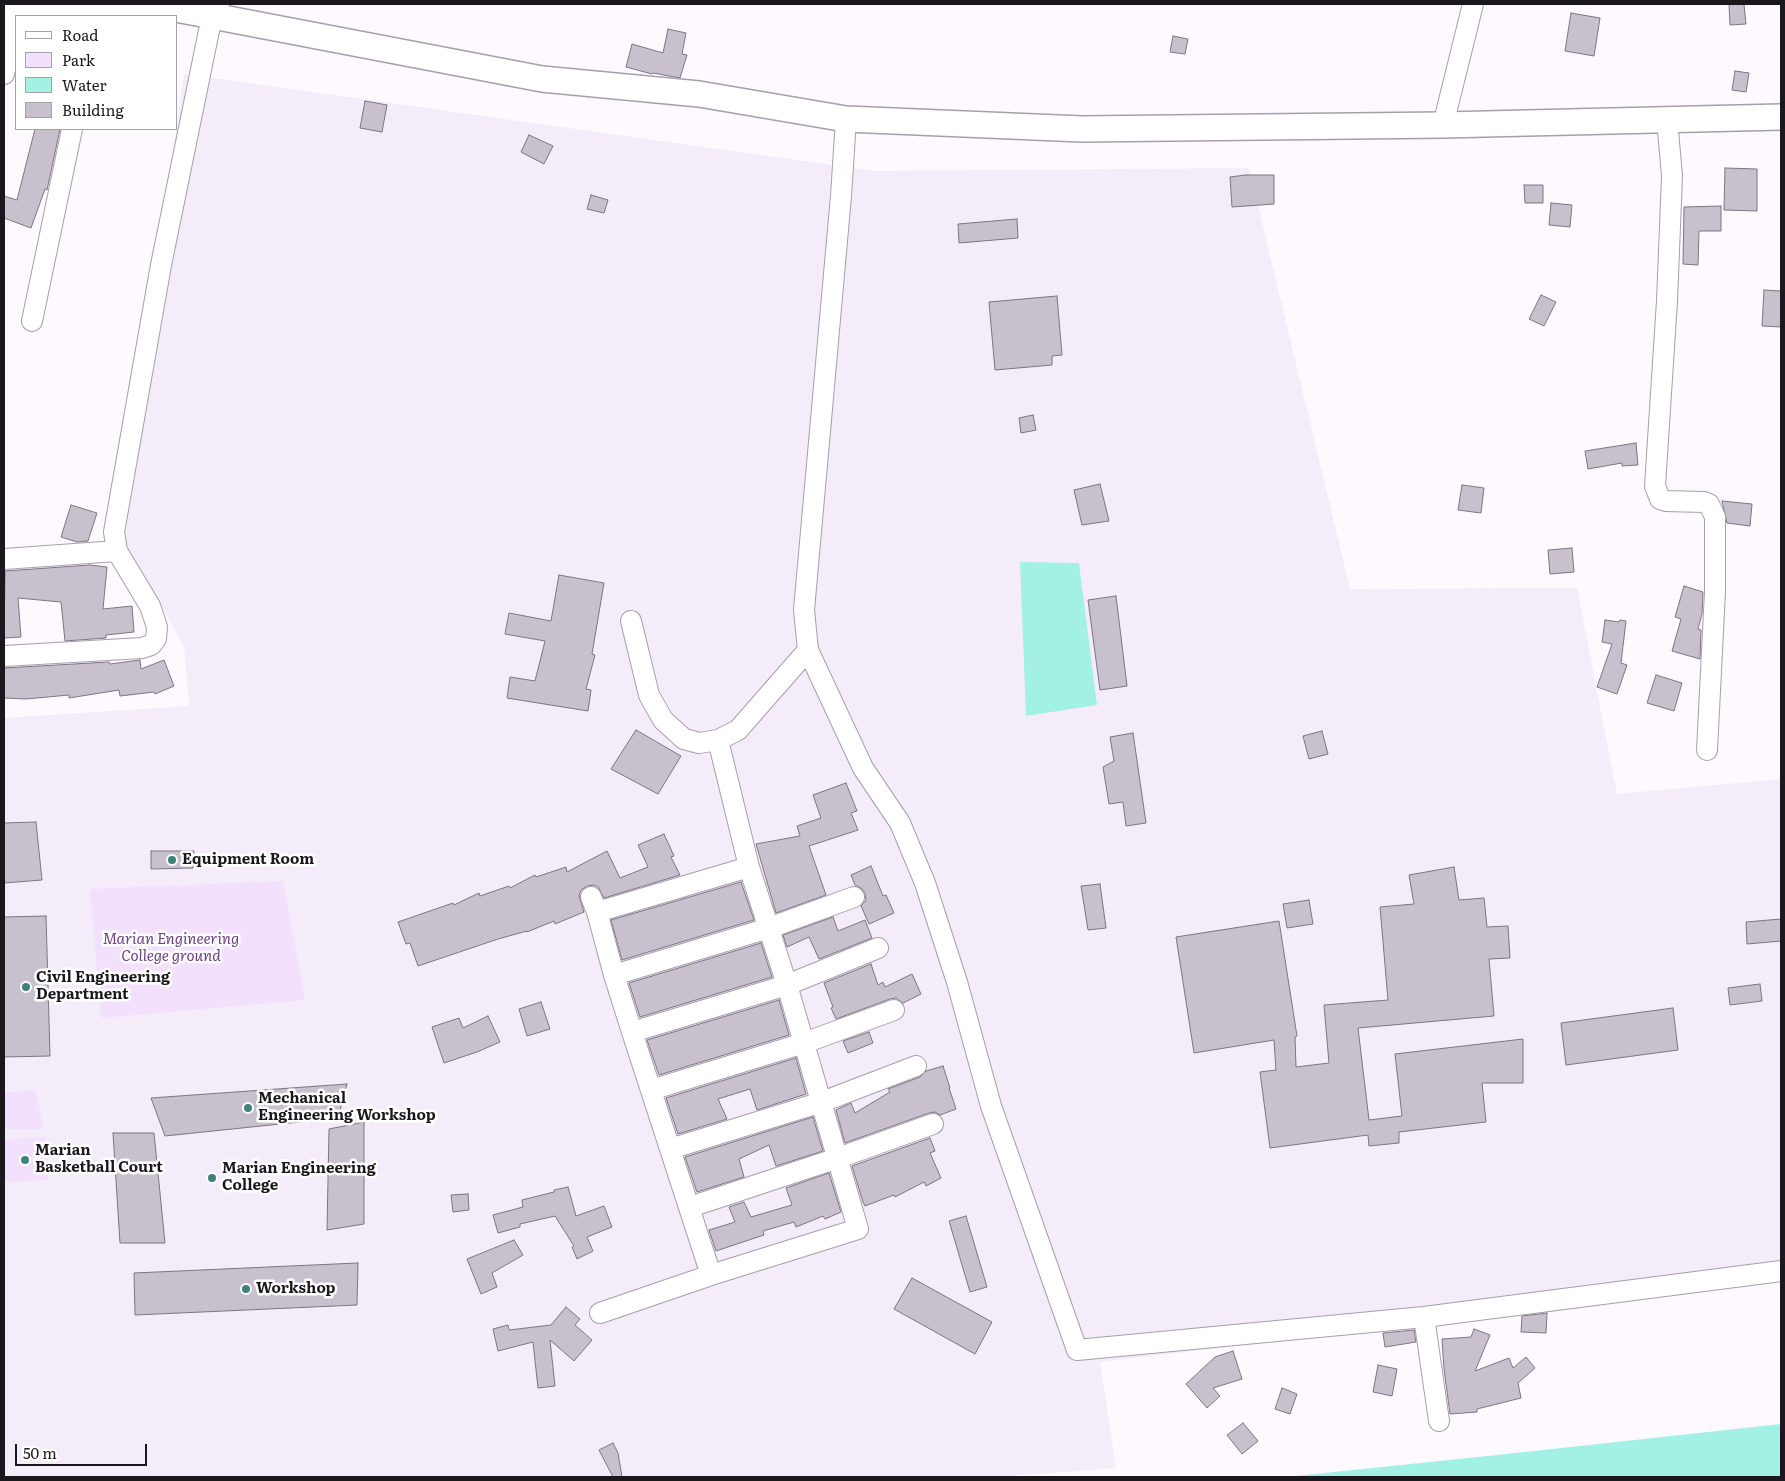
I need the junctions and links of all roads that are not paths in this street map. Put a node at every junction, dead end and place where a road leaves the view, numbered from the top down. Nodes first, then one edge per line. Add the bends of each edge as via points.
1 (4, 4) edge
2 (18, 4) edge
3 (1472, 4) edge
4 (97, 10) edge
5 (215, 10) edge
6 (15, 19) edge
7 (4, 74) edge
8 (1781, 117) edge
9 (846, 119) junction
10 (1667, 119) junction
11 (1443, 125) junction
12 (72, 130) edge
13 (32, 321) dead end
14 (117, 551) junction
15 (4, 559) edge
16 (631, 621) dead end
17 (808, 650) junction
18 (4, 656) edge
19 (718, 740) junction
20 (1707, 750) dead end
21 (749, 867) junction
22 (854, 896) dead end
23 (770, 928) junction
24 (878, 948) dead end
25 (614, 975) junction
26 (787, 985) junction
27 (894, 1010) dead end
28 (632, 1032) junction
29 (804, 1042) junction
30 (916, 1066) dead end
31 (651, 1090) junction
32 (822, 1102) junction
33 (933, 1124) dead end
34 (670, 1149) junction
35 (838, 1158) junction
36 (690, 1207) junction
37 (1781, 1271) edge
38 (711, 1275) junction
39 (600, 1313) dead end
40 (1424, 1316) junction
41 (1439, 1420) dead end

1 - 2 street
2 - 4 street
3 - 11 street
4 - 5 street via 155,5
5 - 9 street via 542,79 699,94
5 - 14 street via 161,265 114,532
6 - 7 street
8 - 10 street
9 - 11 street via 1082,129
9 - 17 street via 804,610
10 - 11 street
10 - 20 street via 1672,176 1655,486 1660,499 1704,502 1709,504 1715,517 1716,592
12 - 13 street
14 - 15 street
14 - 18 street via 150,606 157,627 156,639 151,645
16 - 19 street via 649,696 663,720 684,739 700,743
17 - 19 street via 738,730
17 - 40 street via 863,768 900,823 925,883 990,1106 1077,1350
19 - 21 street
21 - 23 street
21 - 25 street via 594,905
22 - 23 street
23 - 25 street
23 - 26 street
24 - 26 street
25 - 28 street
26 - 28 street
26 - 29 street
27 - 29 street
28 - 31 street
29 - 31 street
29 - 32 street
30 - 32 street
31 - 34 street
32 - 34 street
32 - 35 street
33 - 35 street
34 - 36 street
35 - 36 street
35 - 38 street via 858,1229
36 - 38 street
37 - 40 street
38 - 39 street
40 - 41 street

